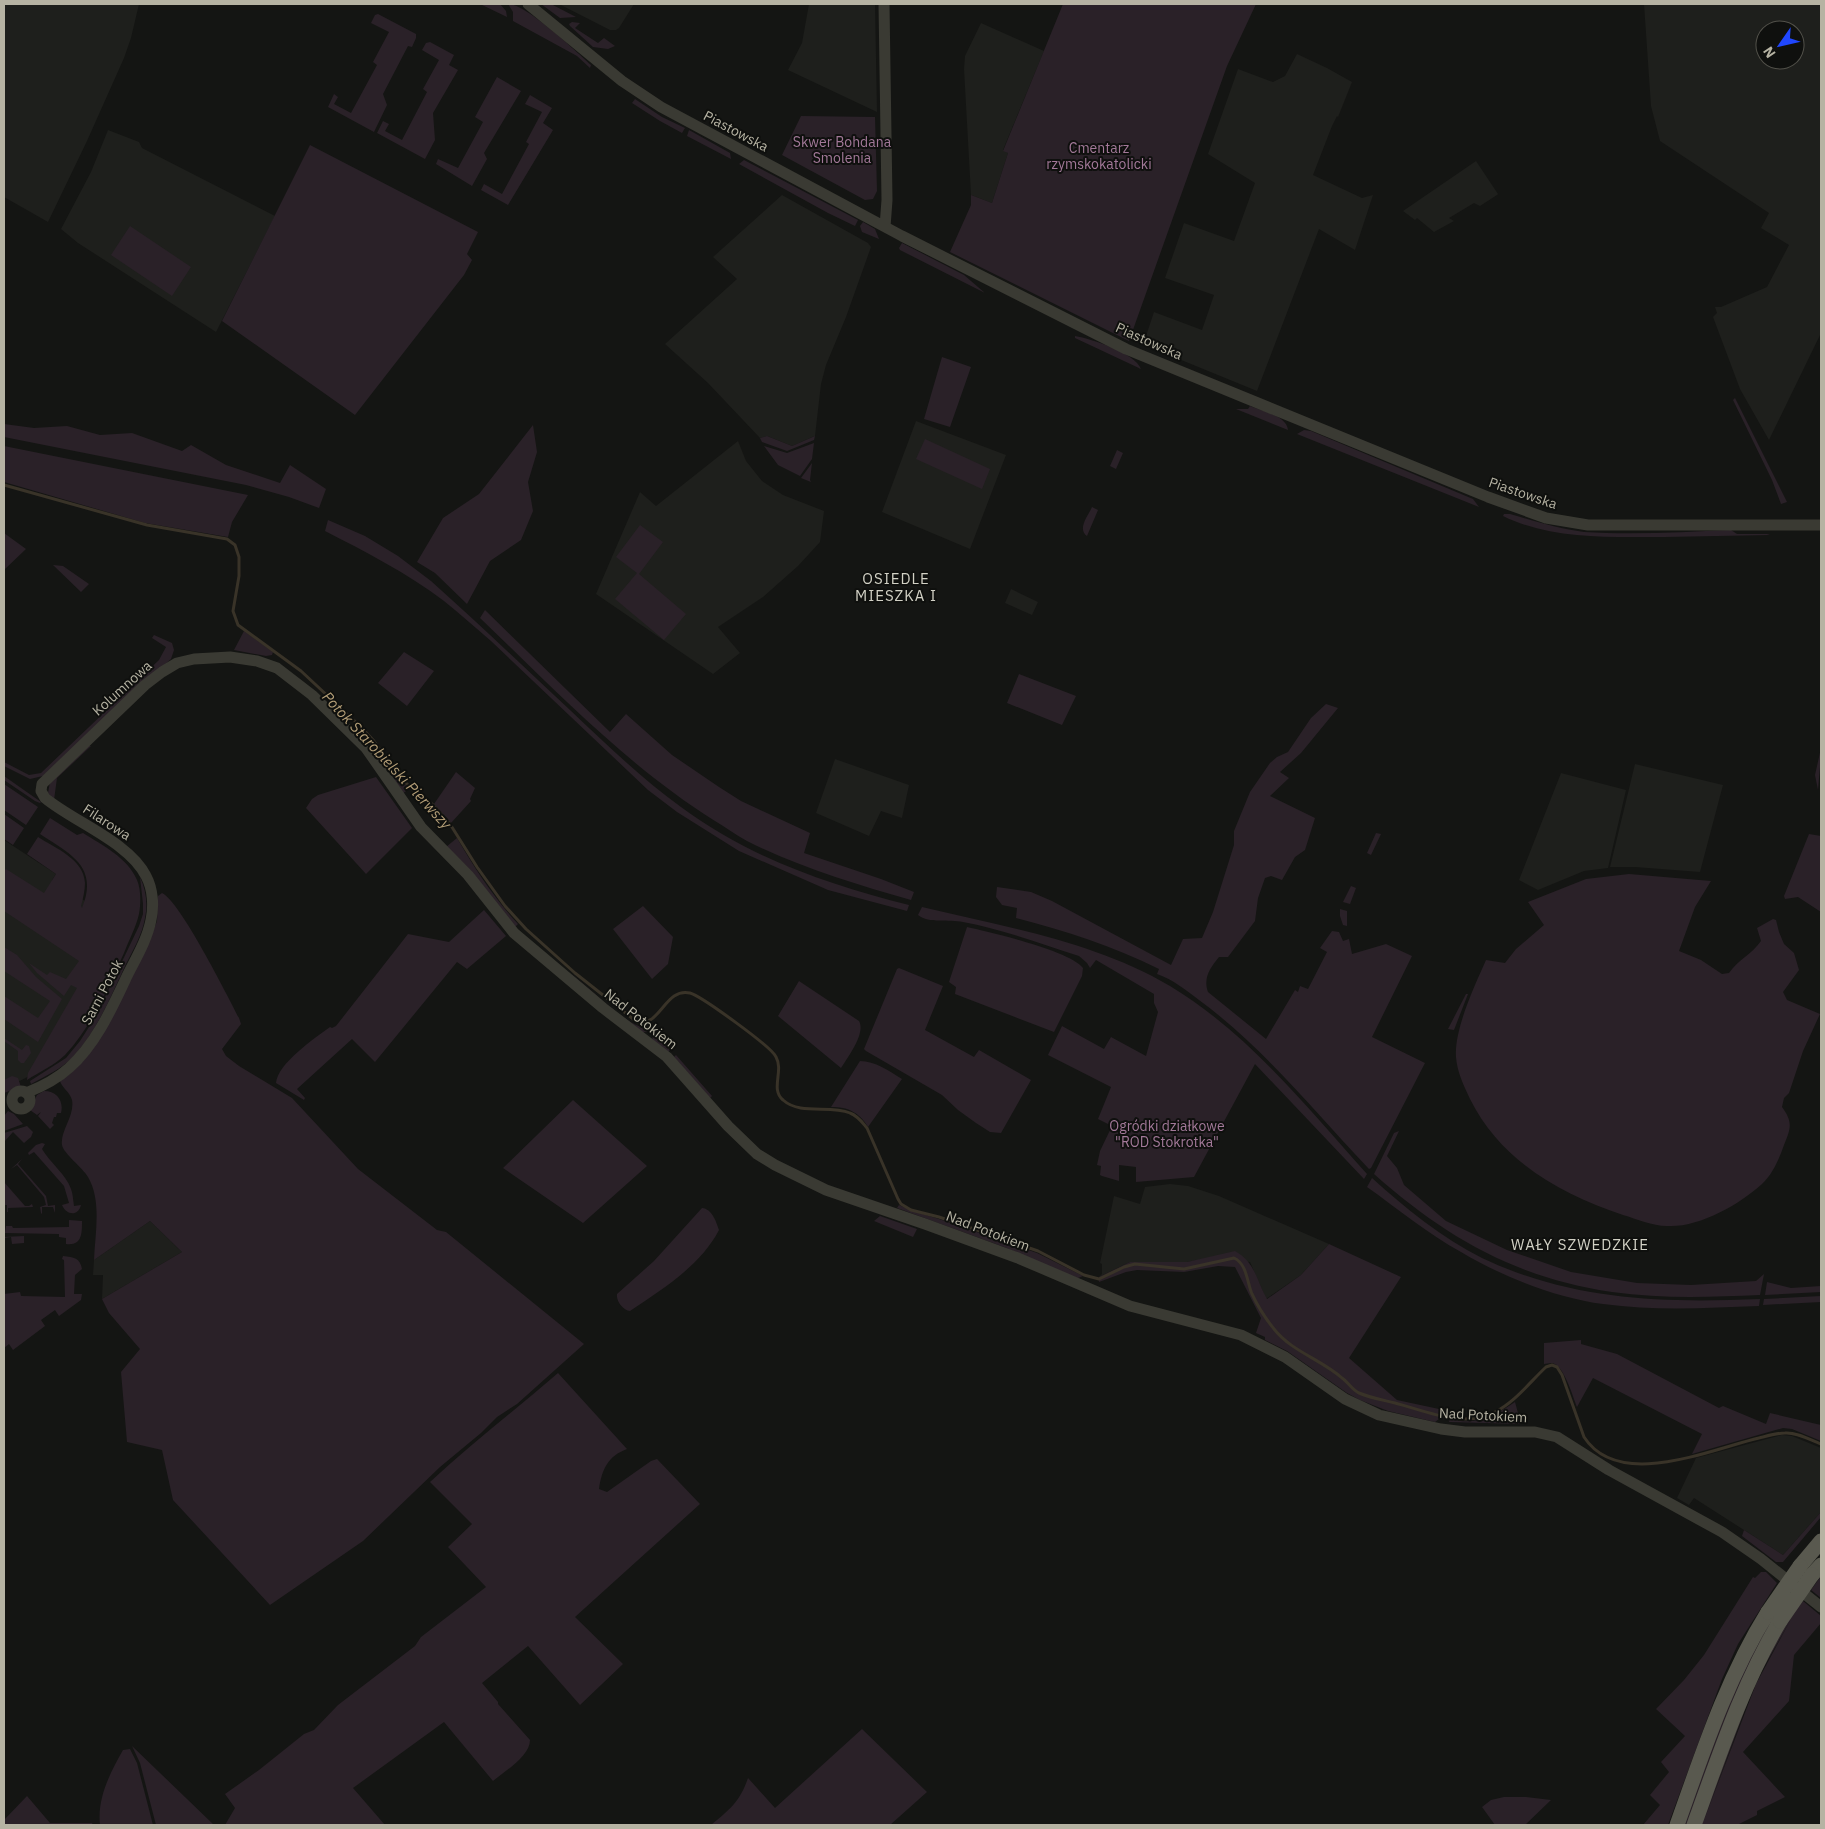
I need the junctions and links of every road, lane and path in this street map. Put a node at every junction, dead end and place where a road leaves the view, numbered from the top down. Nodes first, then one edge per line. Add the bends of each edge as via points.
1 (528, 4) edge
2 (884, 4) edge
3 (885, 226) junction
4 (1821, 525) edge
5 (277, 668) joint
6 (41, 791) joint
7 (150, 885) joint
8 (8, 1102) edge
9 (1821, 1541) edge
10 (1817, 1570) edge
11 (1821, 1607) edge
12 (1677, 1825) edge
13 (1694, 1825) edge

1 - 3 street, Piastowska via 622,81 661,107
2 - 3 street
3 - 4 street, Piastowska via 1133,352 1546,518 1610,526
5 - 6 street, Kolumnowa via 230,657 194,659 169,668 145,685 45,780
5 - 11 street, Nad Potokiem via 312,695 366,748 417,822 461,867 514,933 667,1058 728,1126 757,1154 775,1165 826,1190 1018,1258 1130,1306 1241,1335 1285,1357 1345,1399 1379,1415 1441,1429 1535,1432 1557,1438 1722,1532
6 - 7 street, Filarowa via 45,798 126,852 141,867
7 - 8 street, Sarni Potok via 152,902 148,930 96,1035 62,1073 28,1096 18,1092
9 - 12 main road, bridge via 1768,1612 1748,1646 1727,1690
10 - 13 main road, bridge via 1780,1621 1741,1696

